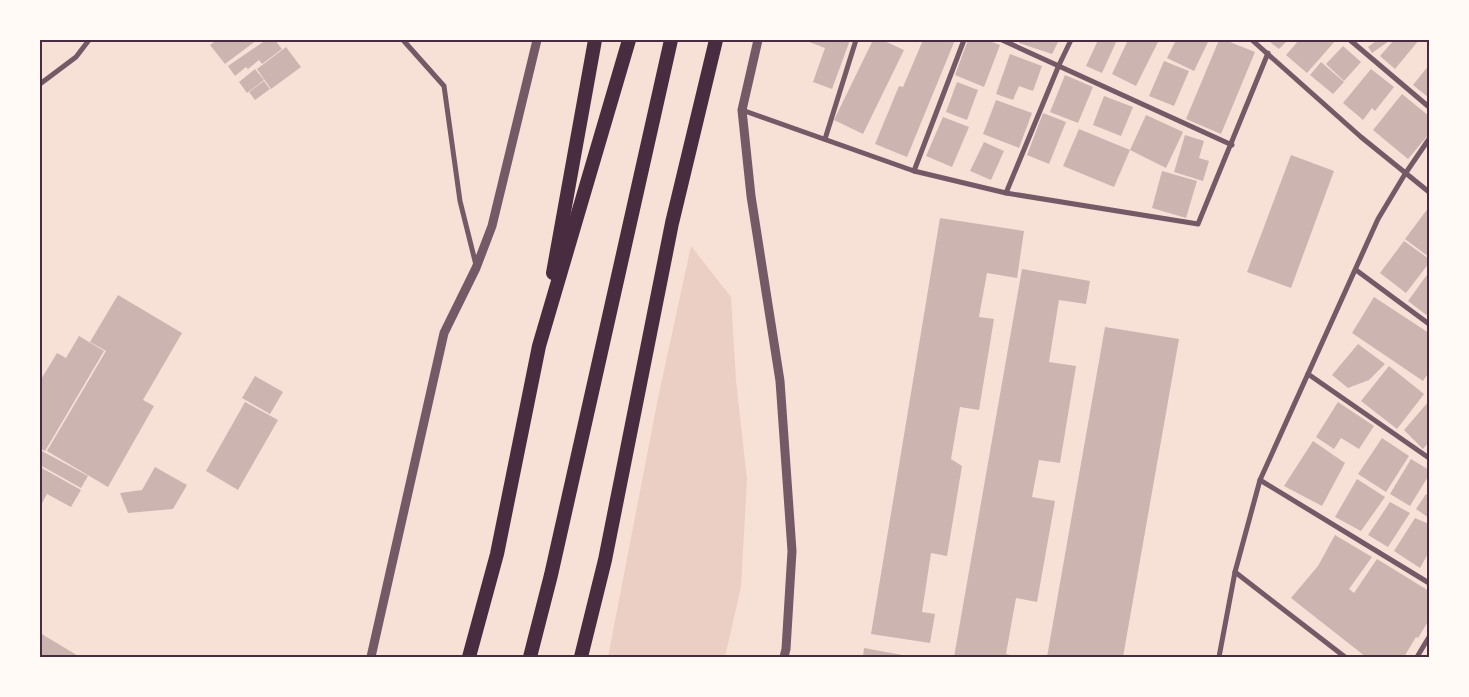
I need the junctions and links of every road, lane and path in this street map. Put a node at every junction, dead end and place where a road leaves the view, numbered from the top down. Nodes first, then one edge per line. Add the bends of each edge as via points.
1 (89, 40) edge
2 (402, 40) edge
3 (537, 40) edge
4 (595, 40) edge
5 (629, 40) edge
6 (671, 40) edge
7 (716, 40) edge
8 (758, 40) edge
9 (856, 40) edge
10 (964, 40) edge
11 (1002, 40) edge
12 (1071, 40) edge
13 (1252, 40) edge
14 (1350, 40) edge
15 (1268, 52) junction
16 (1059, 65) junction
17 (40, 84) edge
18 (1429, 106) edge
19 (742, 110) junction
20 (825, 139) junction
21 (1429, 139) edge
22 (1232, 145) junction
23 (914, 171) junction
24 (1405, 174) junction
25 (1429, 192) edge
26 (1006, 193) junction
27 (476, 268) junction
28 (1356, 270) junction
29 (1429, 324) edge
30 (539, 346) junction
31 (1308, 374) junction
32 (1429, 458) edge
33 (1260, 480) junction
34 (1235, 572) junction
35 (1429, 583) edge
36 (1429, 637) edge
37 (371, 657) edge
38 (470, 657) edge
39 (530, 657) edge
40 (581, 657) edge
41 (784, 657) edge
42 (1219, 657) edge
43 (1346, 657) edge
44 (1417, 657) edge

1 - 17 street via 76,57
2 - 27 street via 444,86 460,202
3 - 27 street via 492,226
4 - 30 highway
5 - 30 highway
6 - 39 highway
7 - 40 highway via 672,223 605,560
8 - 19 street
9 - 20 street
10 - 23 street
11 - 16 street
12 - 16 street
13 - 15 street
14 - 18 street
15 - 22 street
15 - 24 street
16 - 22 street
16 - 26 street
19 - 20 street
19 - 41 street via 751,196 780,390 792,551
20 - 23 street
21 - 24 street
22 - 26 street via 1198,224
23 - 26 street
24 - 25 street
24 - 28 street via 1378,220
27 - 37 street via 444,333
28 - 29 street
28 - 31 street
30 - 38 highway via 497,554
31 - 32 street
31 - 33 street
33 - 34 street
33 - 35 street
34 - 42 street
34 - 43 street
36 - 44 street

